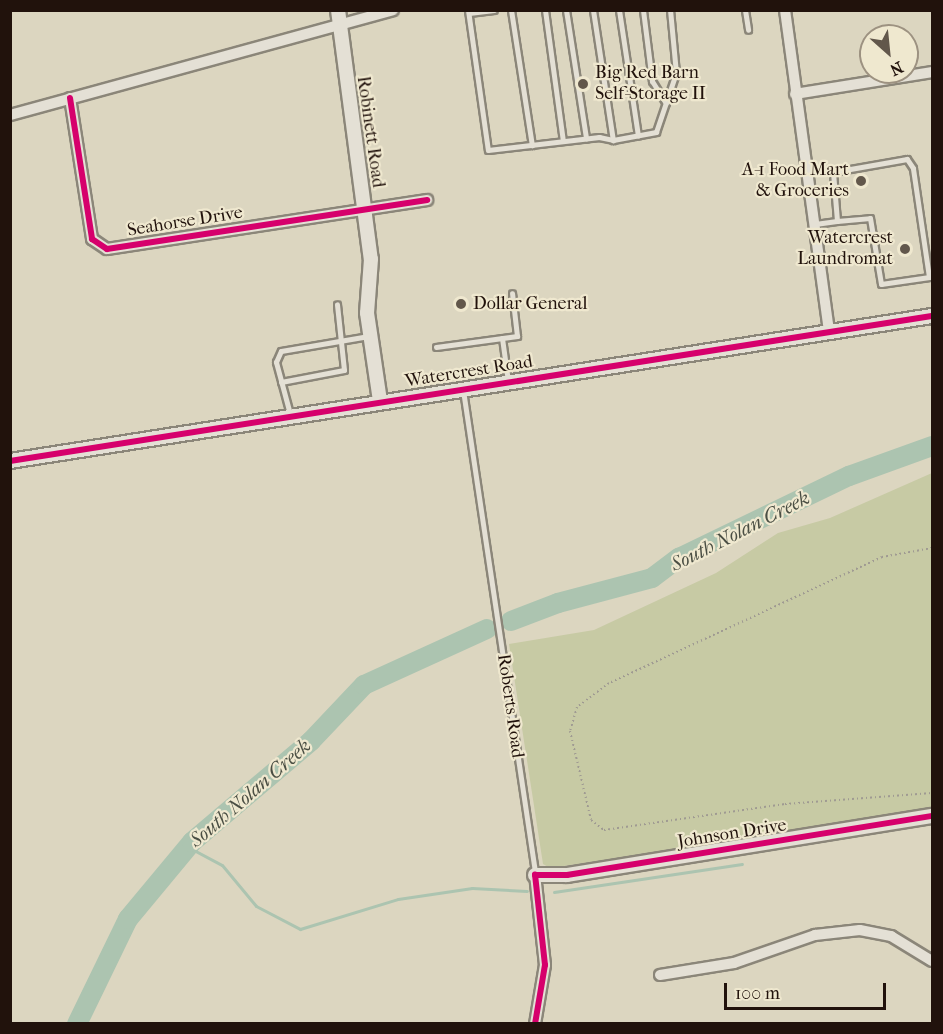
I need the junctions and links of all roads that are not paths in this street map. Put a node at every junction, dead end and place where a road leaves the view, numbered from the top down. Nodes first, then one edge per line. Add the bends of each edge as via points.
1 (338, 10) edge
2 (393, 10) edge
3 (494, 10) edge
4 (511, 10) edge
5 (545, 10) edge
6 (566, 10) edge
7 (593, 10) edge
8 (619, 10) edge
9 (643, 10) edge
10 (670, 10) edge
11 (745, 10) edge
12 (785, 10) edge
13 (468, 12) edge
14 (340, 25) junction
15 (748, 30) dead end
16 (933, 72) edge
17 (795, 94) junction
18 (70, 98) junction
19 (666, 103) junction
20 (10, 115) edge
21 (638, 136) junction
22 (586, 138) junction
23 (613, 140) junction
24 (563, 141) junction
25 (532, 145) junction
26 (427, 200) dead end
27 (365, 210) junction
28 (837, 221) junction
29 (813, 224) junction
30 (512, 293) dead end
31 (337, 304) dead end
32 (933, 316) edge
33 (829, 331) junction
34 (370, 336) junction
35 (502, 338) junction
36 (342, 341) junction
37 (436, 347) dead end
38 (281, 382) junction
39 (508, 382) junction
40 (463, 388) junction
41 (380, 400) junction
42 (290, 414) junction
43 (10, 461) edge
44 (933, 816) edge
45 (535, 875) junction
46 (933, 961) edge
47 (660, 975) dead end
48 (535, 1023) edge

1 - 14 street, Robinett Road
2 - 14 street
3 - 13 lane
4 - 25 lane
5 - 24 lane
6 - 22 lane
7 - 23 lane
8 - 21 lane
9 - 19 lane via 652,81
10 - 19 lane via 676,73
11 - 15 lane
12 - 17 street
13 - 25 lane via 488,150
14 - 18 street
14 - 27 street, Robinett Road
16 - 17 street
17 - 29 street
18 - 20 street
18 - 27 street, Seahorse Drive via 93,239 107,249
19 - 21 lane via 656,132
21 - 23 lane
22 - 23 lane
22 - 24 lane
24 - 25 lane
26 - 27 street, Seahorse Drive
27 - 34 street, Robinett Road via 371,260 367,313
28 - 28 lane via 870,218 881,284 929,277 913,168 907,159 833,172
28 - 29 lane
29 - 33 street
30 - 35 lane via 518,336
31 - 36 lane
32 - 33 street, Watercrest Road
33 - 39 street, Watercrest Road
34 - 36 lane
34 - 41 street, Robinett Road
35 - 37 lane
35 - 39 lane
36 - 38 lane via 344,370
36 - 38 lane via 280,351 276,362
38 - 42 lane
39 - 40 street, Watercrest Road
40 - 41 street, Watercrest Road
40 - 45 lane, Roberts Road
41 - 42 street, Watercrest Road
42 - 43 street, Watercrest Road
44 - 45 street, Johnson Drive via 567,875
45 - 48 street, Roberts Road via 544,965
46 - 47 street via 891,936 860,930 815,935 734,963

